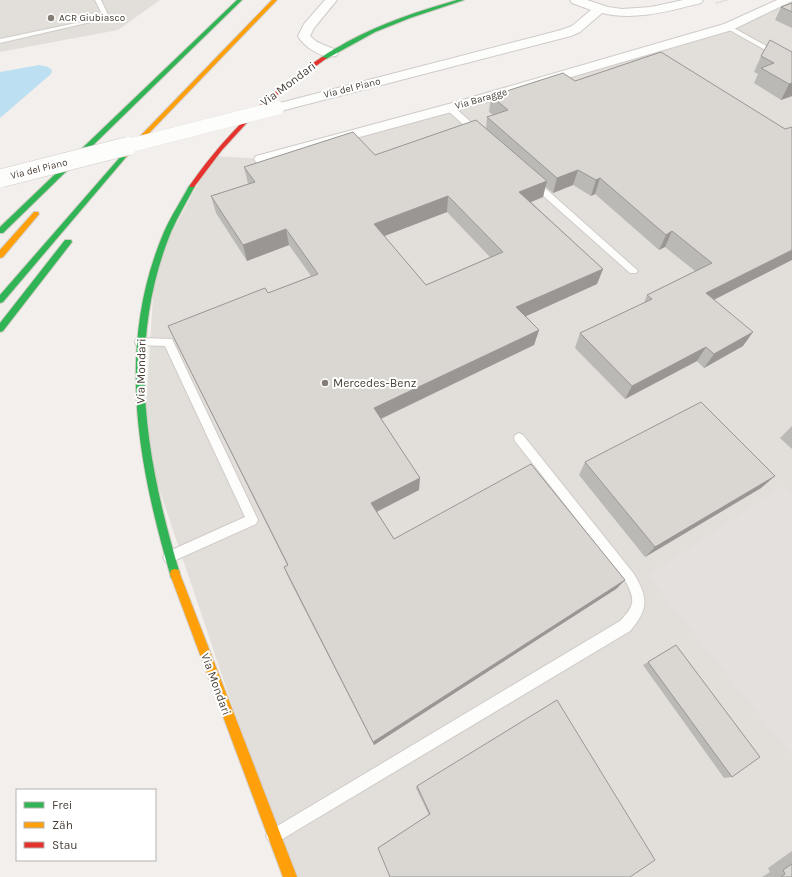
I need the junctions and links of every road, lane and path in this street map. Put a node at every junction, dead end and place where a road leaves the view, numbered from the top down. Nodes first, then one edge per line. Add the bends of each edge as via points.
1 (98, 0) edge
2 (240, 0) edge
3 (275, 0) edge
4 (331, 0) edge
5 (462, 0) edge
6 (576, 0) edge
7 (697, 0) edge
8 (787, 0) edge
9 (599, 9) junction
10 (728, 27) junction
11 (0, 41) edge
12 (230, 46) junction
13 (331, 53) junction
14 (792, 63) edge
15 (144, 94) junction
16 (450, 108) junction
17 (485, 139) edge
18 (144, 151) dead end
19 (262, 159) dead end
20 (527, 176) edge
21 (1, 178) edge
22 (67, 180) dead end
23 (41, 208) dead end
24 (0, 231) edge
25 (75, 234) dead end
26 (0, 255) edge
27 (633, 271) dead end
28 (0, 300) edge
29 (0, 329) edge
30 (140, 342) junction
31 (519, 438) dead end
32 (169, 557) junction
33 (274, 836) junction
34 (290, 877) edge

1 - 11 lane via 106,16 102,19
2 - 15 main road
3 - 12 main road
4 - 13 street via 308,27 304,36 306,40
5 - 13 main road, Via Mondari via 390,24
6 - 9 street
7 - 9 street via 642,13
8 - 10 street, Via Baragge
9 - 21 street, Via del Piano, bridge via 576,29 566,33
10 - 14 lane
10 - 16 street, Via Baragge
12 - 18 main road via 217,70
12 - 28 main road via 113,168
13 - 30 main road, Via Mondari via 283,85 235,128 201,171 167,233 155,264
15 - 22 main road
15 - 24 main road
16 - 17 lane
16 - 19 street, Via Baragge
20 - 27 lane
23 - 26 main road
25 - 29 main road
30 - 32 main road, Via Mondari via 140,412 144,444
30 - 32 lane via 168,342 252,520
31 - 33 lane via 630,578 638,591 640,609 625,626
32 - 33 main road, Via Mondari
33 - 34 main road, Via Mondari

